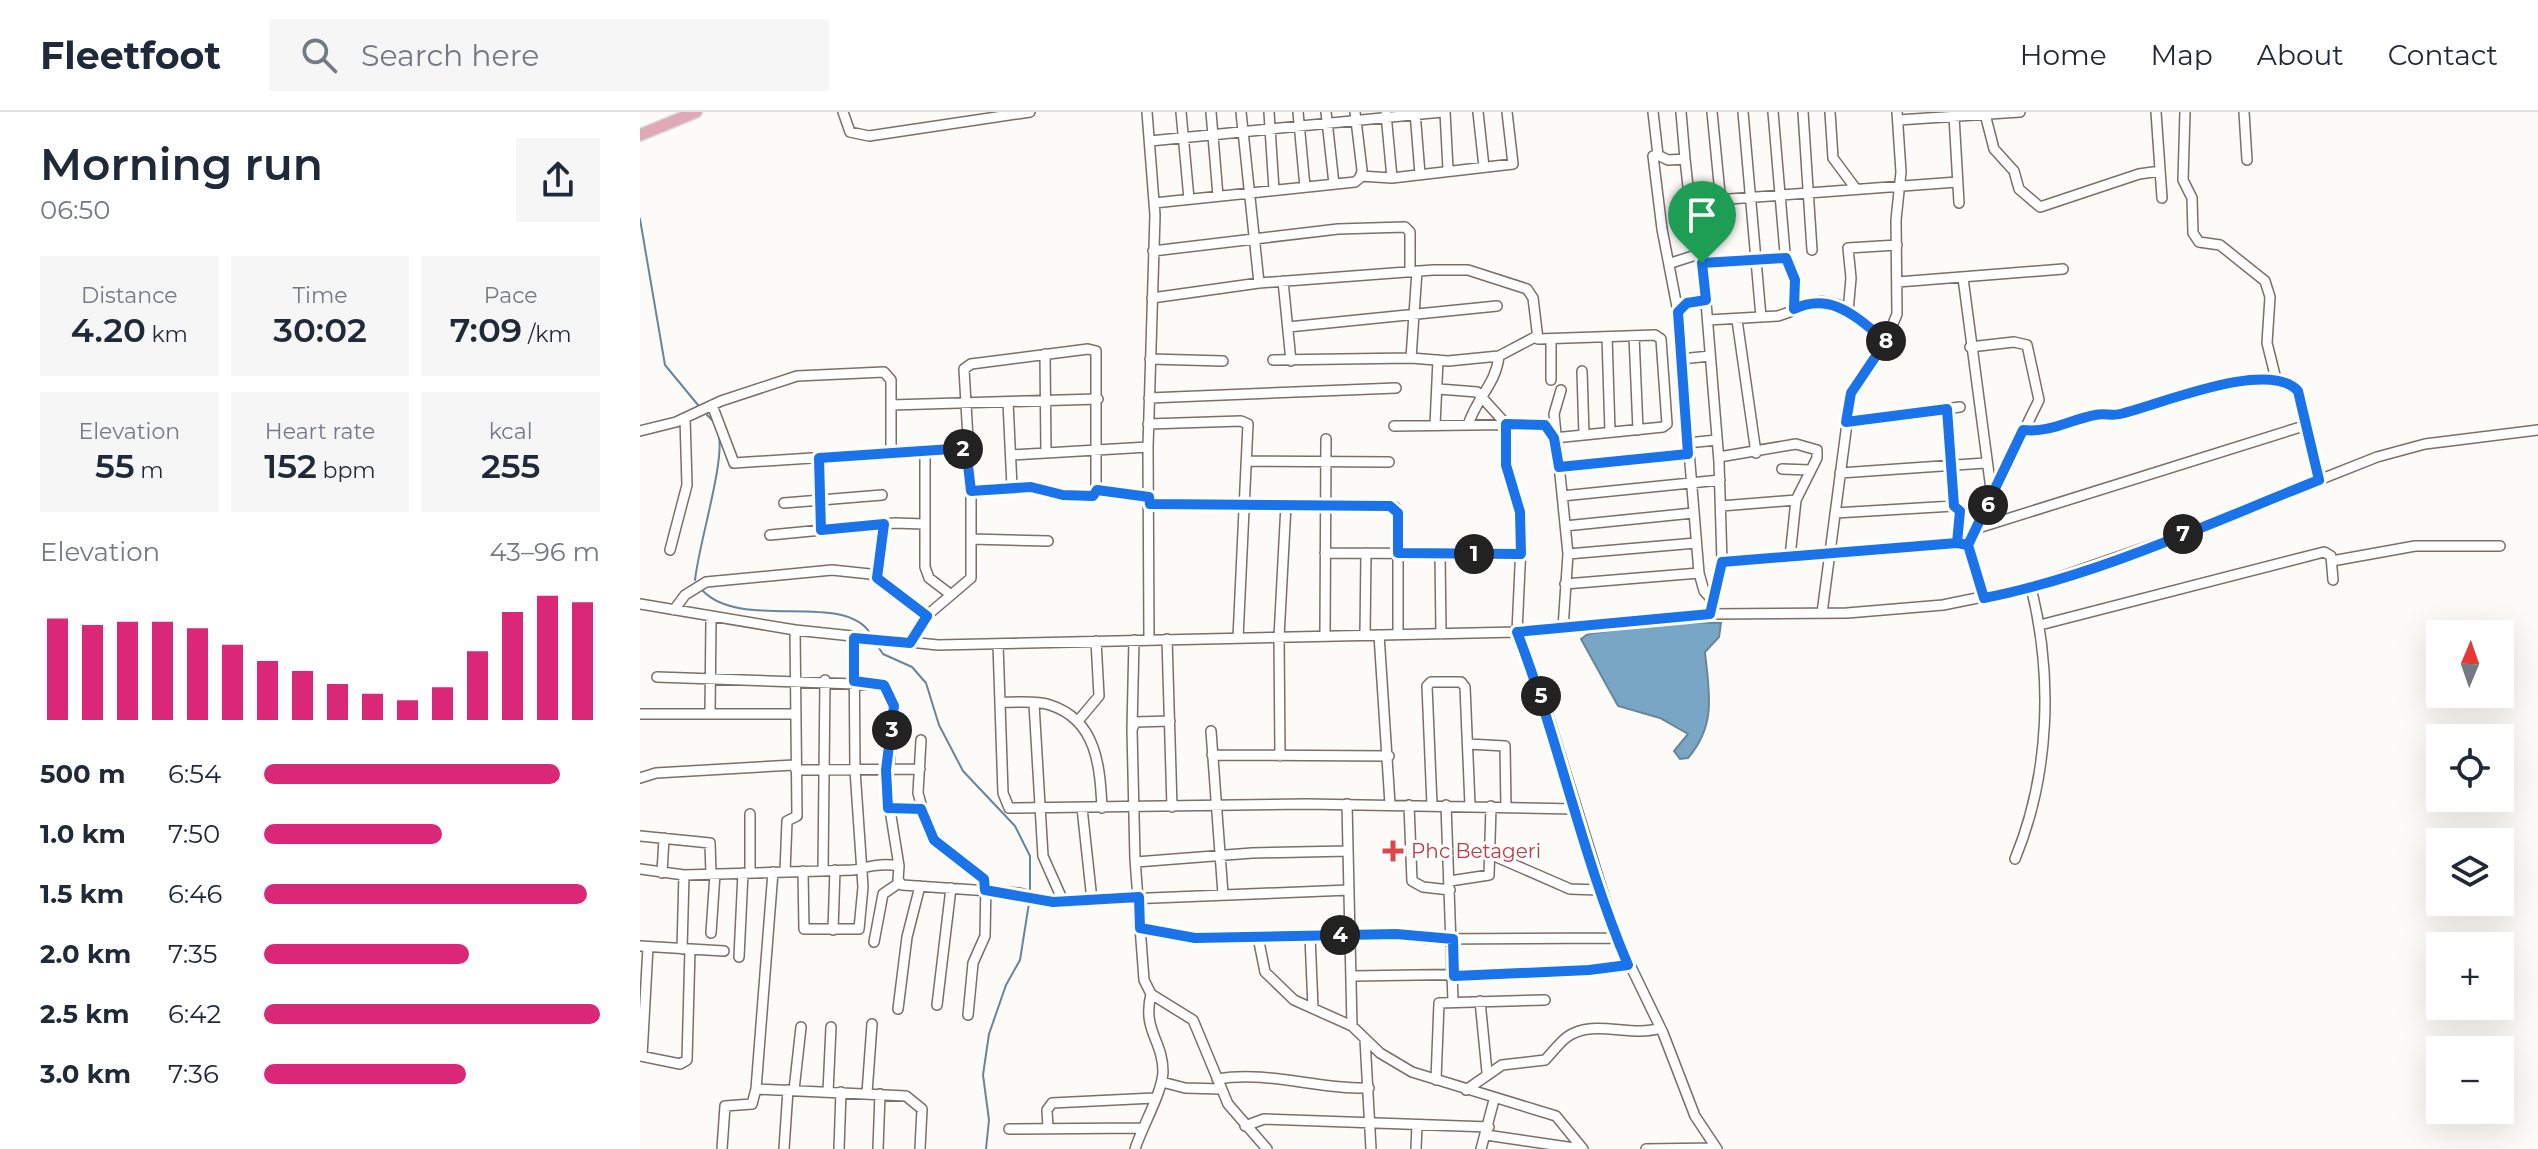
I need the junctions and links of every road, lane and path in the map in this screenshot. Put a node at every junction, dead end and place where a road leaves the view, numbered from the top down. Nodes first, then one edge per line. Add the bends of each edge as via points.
1 (695, 112) edge
2 (843, 112) edge
3 (1030, 112) edge
4 (1147, 112) edge
5 (1181, 112) edge
6 (1211, 112) edge
7 (1241, 112) edge
8 (1269, 112) edge
9 (1298, 112) edge
10 (1326, 112) edge
11 (1443, 112) edge
12 (1478, 112) edge
13 (1507, 112) edge
14 (1653, 112) edge
15 (1681, 112) edge
16 (1712, 112) edge
17 (1743, 112) edge
18 (1773, 112) edge
19 (1803, 112) edge
20 (1830, 112) edge
21 (2020, 112) edge
22 (2156, 112) edge
23 (2185, 112) edge
24 (2244, 112) edge
25 (2001, 113) edge
26 (1415, 114) edge
27 (1985, 114) junction
28 (1386, 115) edge
29 (1898, 116) edge
30 (1954, 116) junction
31 (1355, 117) edge
32 (1328, 125) junction
33 (1300, 128) junction
34 (1270, 131) junction
35 (1242, 134) junction
36 (640, 135) edge
37 (1213, 137) junction
38 (1183, 139) junction
39 (1150, 141) junction
40 (1653, 156) dead end
41 (1685, 159) junction
42 (2247, 160) dead end
43 (1484, 167) junction
44 (1448, 169) junction
45 (2160, 171) junction
46 (1420, 174) junction
47 (1361, 176) junction
48 (1392, 178) junction
49 (1957, 182) junction
50 (1334, 184) junction
51 (1899, 185) junction
52 (1305, 187) junction
53 (1856, 189) junction
54 (1274, 190) junction
55 (1809, 192) junction
56 (1249, 193) junction
57 (1779, 195) junction
58 (1218, 196) junction
59 (1749, 197) junction
60 (2162, 198) dead end
61 (1189, 199) junction
62 (1720, 199) junction
63 (1689, 202) junction
64 (1154, 203) junction
65 (1959, 203) dead end
66 (1255, 242) junction
67 (1897, 245) junction
68 (1812, 250) dead end
69 (1153, 251) junction
70 (1701, 255) junction
71 (1786, 258) junction
72 (1757, 260) junction
73 (1671, 263) junction
74 (2063, 269) dead end
75 (1414, 271) junction
76 (1963, 278) junction
77 (1283, 281) junction
78 (1898, 282) junction
79 (1259, 283) junction
80 (1152, 298) junction
81 (1706, 300) junction
82 (1497, 306) dead end
83 (1794, 309) junction
84 (1678, 312) junction
85 (1848, 312) junction
86 (1414, 315) junction
87 (1761, 317) junction
88 (1708, 320) junction
89 (1737, 320) junction
90 (1288, 327) junction
91 (1634, 336) junction
92 (1535, 337) junction
93 (1604, 337) junction
94 (1551, 339) junction
95 (1886, 341) junction
96 (1970, 347) junction
97 (1045, 354) junction
98 (1499, 356) junction
99 (1710, 356) junction
100 (1411, 358) junction
101 (1150, 359) junction
102 (1681, 359) junction
103 (1273, 360) dead end
104 (1438, 360) junction
105 (1223, 361) dead end
106 (1291, 361) junction
107 (1582, 371) dead end
108 (2276, 379) junction
109 (1551, 380) dead end
110 (1396, 388) dead end
111 (1439, 389) junction
112 (1561, 390) dead end
113 (1480, 394) junction
114 (1149, 398) junction
115 (1098, 399) junction
116 (1045, 401) junction
117 (1008, 402) junction
118 (964, 403) junction
119 (712, 405) junction
120 (891, 405) junction
121 (1960, 407) dead end
122 (1947, 409) junction
123 (685, 418) junction
124 (1846, 422) junction
125 (1148, 424) junction
126 (1506, 424) junction
127 (1435, 425) junction
128 (1468, 425) junction
129 (2307, 425) junction
130 (1394, 426) dead end
131 (1638, 430) junction
132 (2023, 430) junction
133 (2538, 430) edge
134 (640, 431) edge
135 (1550, 432) junction
136 (1610, 432) junction
137 (1584, 435) junction
138 (1326, 439) dead end
139 (1717, 440) junction
140 (1687, 443) junction
141 (1148, 447) junction
142 (966, 448) junction
143 (1098, 450) junction
144 (925, 452) junction
145 (1046, 453) junction
146 (1756, 453) junction
147 (891, 454) junction
148 (1688, 454) junction
149 (1011, 455) junction
150 (1719, 457) junction
151 (819, 458) junction
152 (1248, 461) junction
153 (1326, 461) junction
154 (1389, 462) dead end
155 (1985, 463) junction
156 (1952, 465) junction
157 (1559, 467) junction
158 (1782, 469) dead end
159 (1810, 470) junction
160 (1840, 473) junction
161 (1720, 480) junction
162 (2319, 480) junction
163 (1691, 484) junction
164 (1012, 487) junction
165 (1097, 490) junction
166 (971, 491) junction
167 (882, 495) dead end
168 (1562, 496) junction
169 (1992, 497) junction
170 (819, 500) junction
171 (1796, 500) junction
172 (1150, 501) junction
173 (784, 503) dead end
174 (1246, 505) junction
175 (1286, 505) junction
176 (1325, 505) junction
177 (1721, 506) junction
178 (1954, 506) junction
179 (1693, 513) junction
180 (1835, 513) junction
181 (884, 524) junction
182 (924, 524) junction
183 (1565, 526) junction
184 (1975, 529) junction
185 (821, 530) junction
186 (770, 535) dead end
187 (971, 539) junction
188 (1048, 541) dead end
189 (1696, 543) junction
190 (1963, 544) junction
191 (2500, 546) dead end
192 (670, 550) dead end
193 (1325, 553) junction
194 (1366, 553) junction
195 (1398, 553) junction
196 (1440, 553) junction
197 (1521, 554) junction
198 (1568, 554) junction
199 (1830, 554) junction
200 (1790, 557) junction
201 (2332, 561) junction
202 (1722, 562) junction
203 (1699, 573) junction
204 (877, 578) junction
205 (2333, 580) dead end
206 (1565, 584) junction
207 (2031, 587) junction
208 (950, 594) junction
209 (1984, 598) junction
210 (1713, 601) junction
211 (640, 604) edge
212 (674, 610) junction
213 (1822, 613) junction
214 (1710, 614) junction
215 (927, 616) junction
216 (711, 619) junction
217 (2040, 625) junction
218 (1563, 628) junction
219 (795, 630) junction
220 (1517, 632) junction
221 (1398, 634) junction
222 (1441, 634) junction
223 (1365, 635) junction
224 (1379, 635) junction
225 (1325, 636) junction
226 (1279, 637) junction
227 (859, 638) junction
228 (1238, 638) junction
229 (1167, 639) junction
230 (1134, 640) junction
231 (1149, 640) junction
232 (1096, 641) junction
233 (910, 643) junction
234 (998, 644) junction
235 (657, 677) dead end
236 (710, 678) junction
237 (795, 679) junction
238 (825, 680) junction
239 (854, 681) junction
240 (1000, 702) junction
241 (1034, 704) junction
242 (710, 713) junction
243 (640, 714) edge
244 (795, 714) junction
245 (1078, 721) junction
246 (1170, 721) junction
247 (1132, 730) junction
248 (1211, 731) dead end
249 (921, 740) dead end
250 (1468, 744) junction
251 (1212, 755) junction
252 (1280, 756) junction
253 (1389, 756) junction
254 (920, 769) junction
255 (796, 770) junction
256 (826, 770) junction
257 (855, 770) junction
258 (886, 770) junction
259 (640, 778) edge
260 (1347, 804) junction
261 (1390, 804) junction
262 (1409, 805) junction
263 (1432, 805) junction
264 (1446, 805) junction
265 (1470, 805) junction
266 (1214, 806) junction
267 (1491, 806) junction
268 (1172, 807) junction
269 (1506, 807) junction
270 (888, 808) junction
271 (1038, 808) junction
272 (1082, 808) junction
273 (1102, 808) junction
274 (1134, 808) junction
275 (921, 809) junction
276 (1576, 809) junction
277 (750, 814) dead end
278 (640, 836) edge
279 (664, 838) junction
280 (1348, 851) junction
281 (1492, 855) junction
282 (1219, 857) junction
283 (2015, 859) dead end
284 (1136, 862) junction
285 (899, 866) junction
286 (861, 868) junction
287 (640, 869) edge
288 (835, 870) junction
289 (803, 871) junction
290 (823, 871) junction
291 (773, 872) junction
292 (785, 872) junction
293 (662, 873) junction
294 (746, 873) junction
295 (713, 874) junction
296 (684, 875) junction
297 (899, 883) junction
298 (920, 886) junction
299 (1450, 886) junction
300 (951, 888) junction
301 (985, 890) junction
302 (1349, 890) junction
303 (1599, 890) junction
304 (1223, 894) junction
305 (1139, 897) junction
306 (1092, 900) junction
307 (1063, 901) junction
308 (1140, 928) junction
309 (833, 930) junction
310 (711, 933) dead end
311 (1352, 935) junction
312 (1310, 936) junction
313 (1258, 937) junction
314 (1617, 938) junction
315 (1453, 939) junction
316 (874, 942) dead end
317 (644, 947) edge
318 (686, 949) junction
319 (724, 951) dead end
320 (739, 957) dead end
321 (1628, 965) junction
322 (1354, 976) junction
323 (1454, 976) junction
324 (1151, 994) junction
325 (1545, 1000) dead end
326 (1453, 1001) junction
327 (1480, 1001) junction
328 (937, 1005) dead end
329 (1313, 1008) junction
330 (898, 1009) dead end
331 (968, 1015) dead end
332 (872, 1024) dead end
333 (1352, 1026) junction
334 (801, 1027) dead end
335 (831, 1027) dead end
336 (1660, 1028) junction
337 (1365, 1039) junction
338 (641, 1056) edge
339 (1487, 1072) junction
340 (1217, 1079) junction
341 (1436, 1080) junction
342 (1162, 1082) junction
343 (1369, 1088) junction
344 (756, 1089) junction
345 (1221, 1089) junction
346 (791, 1090) junction
347 (1466, 1090) junction
348 (828, 1092) junction
349 (841, 1092) junction
350 (867, 1093) junction
351 (880, 1094) junction
352 (1154, 1098) junction
353 (1494, 1100) junction
354 (1372, 1122) junction
355 (1417, 1125) junction
356 (1245, 1126) junction
357 (1048, 1128) junction
358 (1142, 1128) junction
359 (1009, 1129) dead end
360 (1488, 1131) junction
361 (722, 1149) edge
362 (784, 1149) edge
363 (839, 1149) edge
364 (878, 1149) edge
365 (920, 1149) edge
366 (1135, 1149) edge
367 (1267, 1149) edge
368 (1371, 1149) edge
369 (1416, 1149) edge
370 (1481, 1149) edge
371 (1582, 1149) edge
372 (1646, 1149) edge
373 (1716, 1149) edge

1 - 36 main road
2 - 3 street via 850,132 869,136
4 - 39 street
5 - 38 street
6 - 37 street
7 - 35 street
8 - 34 street
9 - 33 street
10 - 32 street
11 - 26 street
11 - 44 street
12 - 43 street
13 - 43 street via 1513,164
14 - 41 street via 1658,155
15 - 41 street
16 - 62 street
17 - 59 street
18 - 57 street
19 - 55 street
20 - 53 street via 1833,158
21 - 25 street
22 - 45 street
23 - 108 street via 2183,180 2192,198 2193,233 2199,242 2220,245 2265,281 2270,297 2267,343
24 - 42 street
25 - 27 street
26 - 28 street
26 - 46 street
27 - 30 street
27 - 45 street via 1994,149 2014,171 2019,189 2040,207
28 - 31 street
28 - 48 street
29 - 30 street
29 - 51 street
30 - 49 street
31 - 32 street
31 - 47 street
32 - 33 street
32 - 50 street
33 - 34 street
33 - 52 street
34 - 35 street
34 - 54 street
35 - 37 street
35 - 56 street
37 - 38 street
37 - 58 street
38 - 39 street
38 - 61 street
39 - 64 street
40 - 73 street
41 - 63 street
43 - 44 street
44 - 46 street
45 - 60 street
46 - 48 street
47 - 48 street
47 - 50 street via 1355,182
49 - 51 street
49 - 65 street
50 - 52 street
51 - 53 street
51 - 67 street
52 - 54 street
53 - 55 street
54 - 56 street
55 - 57 street
55 - 68 street
56 - 58 street
56 - 66 street
57 - 59 street
57 - 71 street
58 - 61 street
59 - 62 street
59 - 72 street
61 - 64 street
62 - 63 street
62 - 70 street via 1722,230
63 - 70 street
64 - 69 street
66 - 69 street
66 - 75 street via 1338,229 1405,227
66 - 79 street
67 - 78 street
67 - 85 street via 1848,248
69 - 80 street
70 - 72 street
70 - 73 street
70 - 81 street
71 - 72 street
71 - 83 street via 1795,280
72 - 87 street
73 - 84 street
74 - 76 street
75 - 77 street
75 - 86 street
75 - 92 street via 1468,270 1527,289 1533,298
76 - 78 street
76 - 96 street
77 - 79 street
77 - 90 street
78 - 95 street via 1897,314
79 - 80 street
80 - 101 street
81 - 84 street via 1687,303
81 - 88 street
82 - 86 street
83 - 85 street via 1821,301
83 - 87 street
84 - 102 street
85 - 95 street
86 - 90 street
86 - 100 street
87 - 89 street
88 - 89 street
88 - 99 street
89 - 146 street
90 - 106 street
91 - 93 street
91 - 131 street
91 - 131 street via 1660,336 1667,421 1663,427
92 - 94 street
92 - 98 street
93 - 94 street
93 - 136 street
94 - 109 street
95 - 124 street via 1851,393
96 - 132 street via 2027,345 2040,395
96 - 155 street
97 - 115 street via 1096,351
97 - 116 street
97 - 118 street via 966,366
98 - 104 street
98 - 113 street via 1496,378
99 - 102 street
99 - 139 street
100 - 104 street
100 - 106 street
101 - 105 street
101 - 114 street
102 - 140 street
103 - 106 street
104 - 111 street
107 - 137 street
108 - 129 street via 2298,391
108 - 132 street via 2221,384 2050,431
110 - 114 street
111 - 113 street
111 - 127 street
112 - 135 street
113 - 126 street
113 - 128 street
114 - 125 street
115 - 116 street
115 - 143 street
116 - 117 street
116 - 145 street
117 - 118 street
117 - 149 street
118 - 120 street
118 - 142 street
119 - 120 street via 797,376 884,372 890,376
119 - 123 street
119 - 151 street via 734,463
120 - 147 street
121 - 122 street
122 - 124 street
122 - 156 street
123 - 134 street
123 - 192 street via 687,485
124 - 160 street
125 - 141 street
125 - 152 street via 1245,421
126 - 128 street
126 - 135 street
126 - 197 street via 1506,465 1520,512
127 - 128 street
127 - 130 street
129 - 162 street
129 - 184 street
131 - 136 street
132 - 169 street
133 - 162 street via 2400,450
135 - 137 street
135 - 157 street
136 - 137 street
138 - 153 street
139 - 140 street
139 - 150 street
140 - 148 street
141 - 143 street
141 - 172 street
142 - 144 street
142 - 166 street
143 - 145 street
143 - 165 street
144 - 147 street
144 - 182 street
145 - 149 street
146 - 150 street
146 - 159 street via 1810,446 1817,454
147 - 151 street
148 - 157 street
148 - 163 street
149 - 164 street
150 - 161 street
151 - 170 street
152 - 153 street
152 - 174 street
153 - 154 street
153 - 176 street
155 - 156 street
155 - 169 street
156 - 160 street
156 - 178 street
157 - 168 street
158 - 159 street
159 - 171 street
160 - 180 street
161 - 163 street
161 - 177 street
162 - 207 street
163 - 168 street
163 - 179 street
164 - 165 street via 1063,495 1093,496
164 - 166 street
165 - 172 street
166 - 187 street
167 - 170 street
168 - 183 street
169 - 184 street
170 - 173 street
170 - 185 street
171 - 177 street
171 - 200 street
172 - 174 street
172 - 231 street
174 - 175 street
174 - 228 street
175 - 176 street
175 - 226 street
176 - 193 street
176 - 195 street via 1395,507
177 - 202 street
178 - 180 street
178 - 190 street via 1960,511
179 - 183 street
179 - 189 street
180 - 199 street
181 - 182 street
181 - 185 street
181 - 204 street
182 - 208 street via 926,573
183 - 198 street
184 - 190 street
185 - 186 street
187 - 188 street
187 - 208 street via 971,578
189 - 198 street
189 - 203 street
190 - 199 street
190 - 209 street
191 - 201 street via 2415,546
193 - 194 street
193 - 225 street
194 - 195 street
194 - 223 street
195 - 196 street
195 - 221 street
196 - 197 street
196 - 222 street
197 - 220 street
198 - 206 street
199 - 200 street
199 - 213 street
200 - 202 street
201 - 205 street
201 - 217 street via 2320,552
202 - 210 street
203 - 206 street
203 - 210 street
204 - 212 street via 832,570 718,580 695,587
204 - 215 street
206 - 218 street
207 - 209 street
207 - 217 street
208 - 215 street
209 - 213 street
210 - 214 street
211 - 212 street
212 - 216 street
213 - 214 street
214 - 218 street
215 - 233 street
216 - 219 street
216 - 236 street
217 - 283 street via 2045,716 2039,785
218 - 220 street
219 - 227 street
219 - 237 street
220 - 222 street
220 - 276 street
221 - 222 street
221 - 224 street
223 - 224 street
223 - 225 street
224 - 253 street
225 - 226 street
226 - 228 street
226 - 252 street
227 - 233 street
227 - 239 street
228 - 229 street
229 - 231 street
229 - 246 street
230 - 231 street
230 - 232 street
230 - 247 street
232 - 234 street
232 - 245 street via 1099,696
233 - 234 street
234 - 240 street
235 - 236 street
236 - 237 street
236 - 242 street
237 - 238 street
237 - 244 street
238 - 239 street
238 - 256 street
239 - 257 street
239 - 258 street via 880,683 893,701
240 - 241 street
240 - 271 street via 1004,803 1009,808
241 - 245 street via 1051,705
241 - 271 street
242 - 243 street
242 - 244 street
244 - 255 street
245 - 273 street via 1100,761
246 - 247 street via 1135,722
246 - 268 street
247 - 274 street
248 - 251 street
249 - 254 street
250 - 263 street via 1464,684 1429,683
250 - 265 street
250 - 269 street via 1505,746
251 - 252 street
251 - 266 street
252 - 253 street
253 - 261 street
254 - 258 street
254 - 275 street
255 - 256 street
255 - 259 street via 794,765
255 - 292 street via 797,816 787,821
256 - 257 street
256 - 290 street
257 - 258 street
257 - 286 street
258 - 270 street
260 - 261 street
260 - 266 street
260 - 280 street
261 - 262 street
262 - 263 street
262 - 299 street via 1412,881 1423,887
263 - 264 street
264 - 265 street
264 - 299 street
265 - 267 street
266 - 268 street
266 - 282 street
267 - 269 street
267 - 281 street
268 - 274 street
269 - 276 street
270 - 275 street
270 - 285 street
271 - 272 street
271 - 307 street via 1043,856
272 - 273 street
272 - 306 street
273 - 274 street
274 - 284 street
275 - 301 street via 934,840 984,879
276 - 303 street
277 - 294 street
278 - 279 street
279 - 293 street
279 - 295 street via 710,843
280 - 282 street
280 - 302 street
281 - 299 street via 1489,875
281 - 303 street via 1560,886
282 - 284 street
282 - 304 street
284 - 305 street
285 - 286 street
285 - 297 street
286 - 288 street
286 - 309 street via 861,926
287 - 293 street
288 - 290 street
288 - 309 street
289 - 290 street
289 - 292 street
289 - 309 street via 802,927
291 - 292 street
291 - 294 street
291 - 344 street
293 - 296 street
294 - 295 street
294 - 320 street
295 - 296 street
295 - 310 street
296 - 318 street
297 - 298 street
297 - 316 street via 883,894
298 - 300 street
298 - 330 street
299 - 315 street
300 - 301 street
300 - 328 street
301 - 307 street
301 - 331 street via 985,936 973,963
302 - 304 street
302 - 311 street
303 - 314 street
304 - 305 street
305 - 306 street
305 - 308 street
306 - 307 street
308 - 313 street via 1177,937
308 - 324 street via 1144,980
311 - 312 street
311 - 315 street
311 - 322 street
312 - 313 street
312 - 329 street
313 - 329 street via 1265,972 1294,1000
314 - 315 street
314 - 321 street
315 - 323 street
317 - 318 street
317 - 338 street
318 - 319 street
318 - 338 street via 687,1060 680,1064
321 - 323 street
321 - 336 street
322 - 323 street
322 - 333 street
323 - 326 street
324 - 340 street via 1193,1020
324 - 342 street via 1148,1025 1160,1052
325 - 327 street
326 - 327 street
326 - 341 street via 1438,1006
327 - 339 street
329 - 333 street
332 - 350 street
333 - 337 street
334 - 346 street
335 - 348 street
336 - 339 street via 1640,1034 1580,1031 1545,1060
336 - 373 street via 1695,1116
337 - 341 street via 1394,1063
337 - 343 street
339 - 347 street
340 - 343 street
340 - 345 street
341 - 347 street
342 - 345 street
342 - 352 street
343 - 354 street
344 - 346 street
344 - 361 street via 752,1104 725,1106
345 - 356 street
346 - 348 street
346 - 362 street
347 - 353 street
348 - 349 street
349 - 350 street
349 - 363 street
350 - 351 street
351 - 364 street
351 - 365 street via 906,1096 920,1105
352 - 357 street via 1052,1103
352 - 358 street
353 - 360 street
353 - 371 street via 1556,1116
354 - 355 street
354 - 356 street via 1264,1119
354 - 368 street
355 - 360 street
355 - 369 street
356 - 367 street
357 - 358 street
357 - 359 street
358 - 366 street
360 - 370 street
360 - 371 street
372 - 373 street

